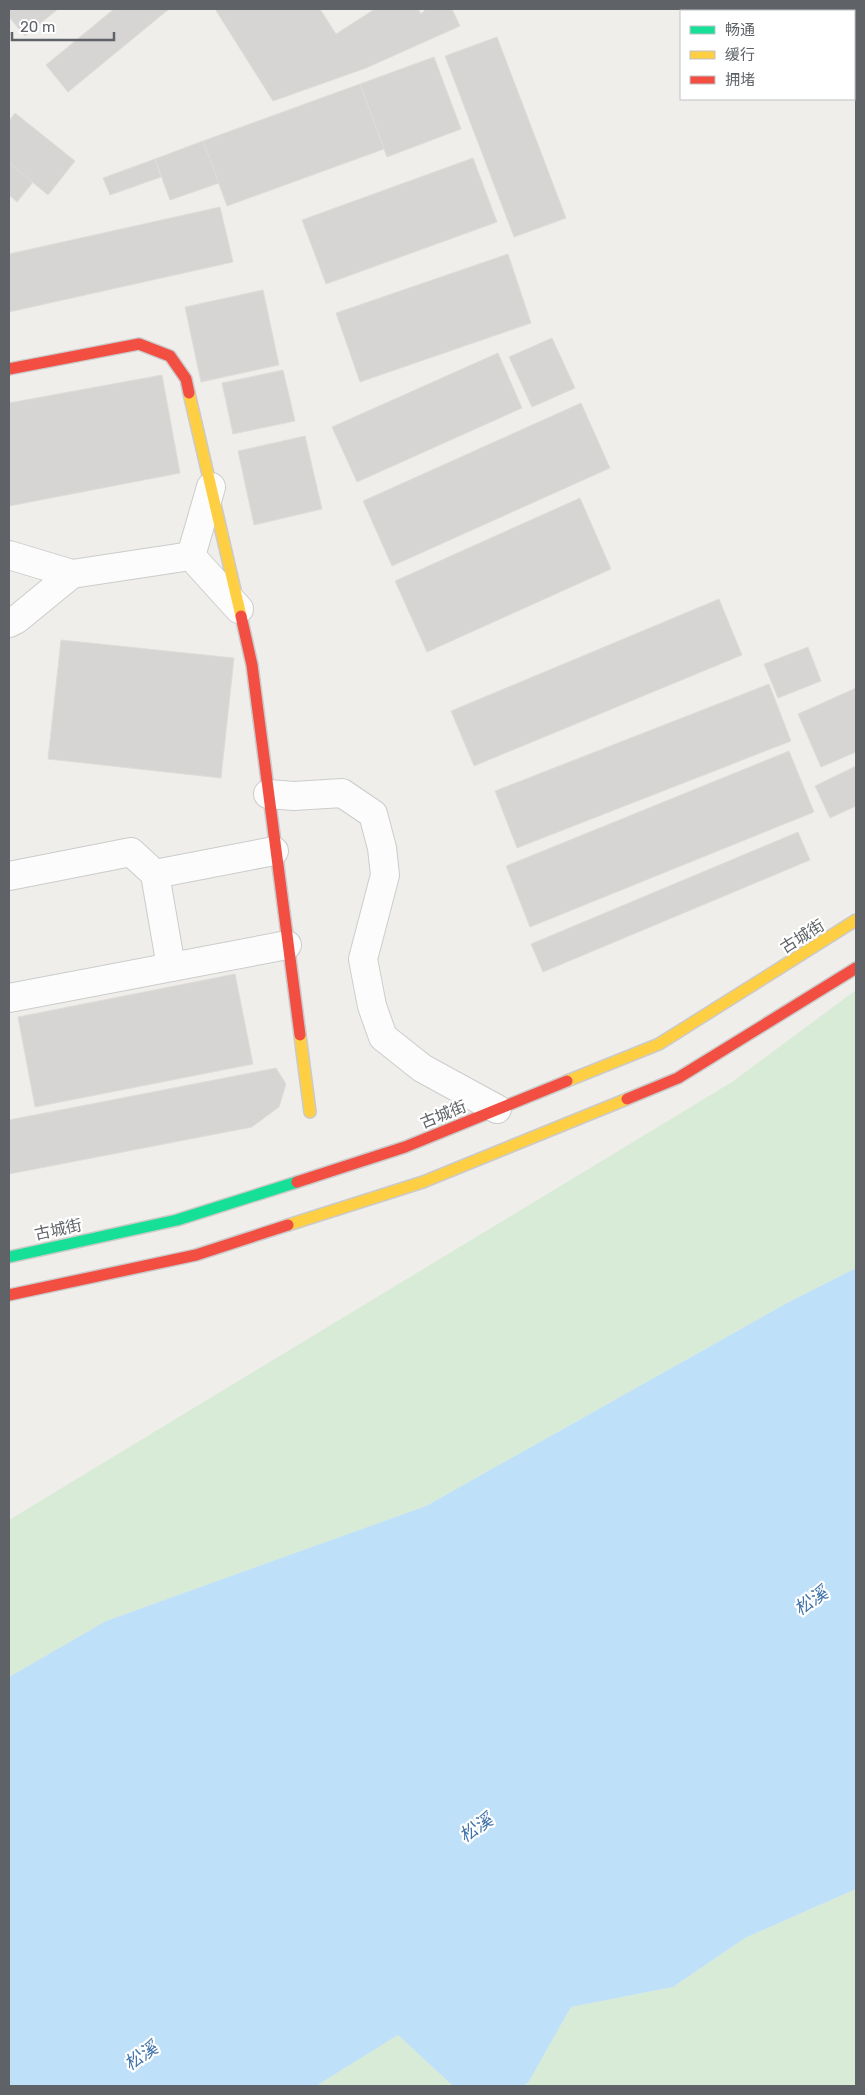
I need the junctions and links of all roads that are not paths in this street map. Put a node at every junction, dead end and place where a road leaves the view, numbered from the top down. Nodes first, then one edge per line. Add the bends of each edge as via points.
1 (9, 369) edge
2 (211, 487) junction
3 (9, 555) edge
4 (191, 556) junction
5 (72, 574) junction
6 (239, 609) junction
7 (9, 623) edge
8 (268, 794) junction
9 (274, 851) junction
10 (155, 874) junction
11 (9, 876) edge
12 (856, 920) edge
13 (287, 945) junction
14 (171, 967) junction
15 (856, 968) edge
16 (9, 998) edge
17 (497, 1109) junction
18 (310, 1112) dead end
19 (9, 1256) edge
20 (9, 1295) edge

1 - 2 main road via 139,344 170,356 186,379
2 - 4 street
2 - 6 main road
3 - 5 street
4 - 5 street
4 - 6 street
5 - 7 street
6 - 8 main road via 252,665
8 - 9 main road
8 - 17 street via 294,796 342,792 373,814 385,875 363,959 372,1006 383,1037 422,1068
9 - 10 street
9 - 13 main road
10 - 11 street via 131,852
10 - 14 street
12 - 17 main road, 古城街 via 659,1044
13 - 14 street
13 - 18 main road
14 - 16 street
15 - 20 main road via 678,1078 423,1182 196,1255
17 - 19 main road, 古城街 via 405,1147 177,1220

